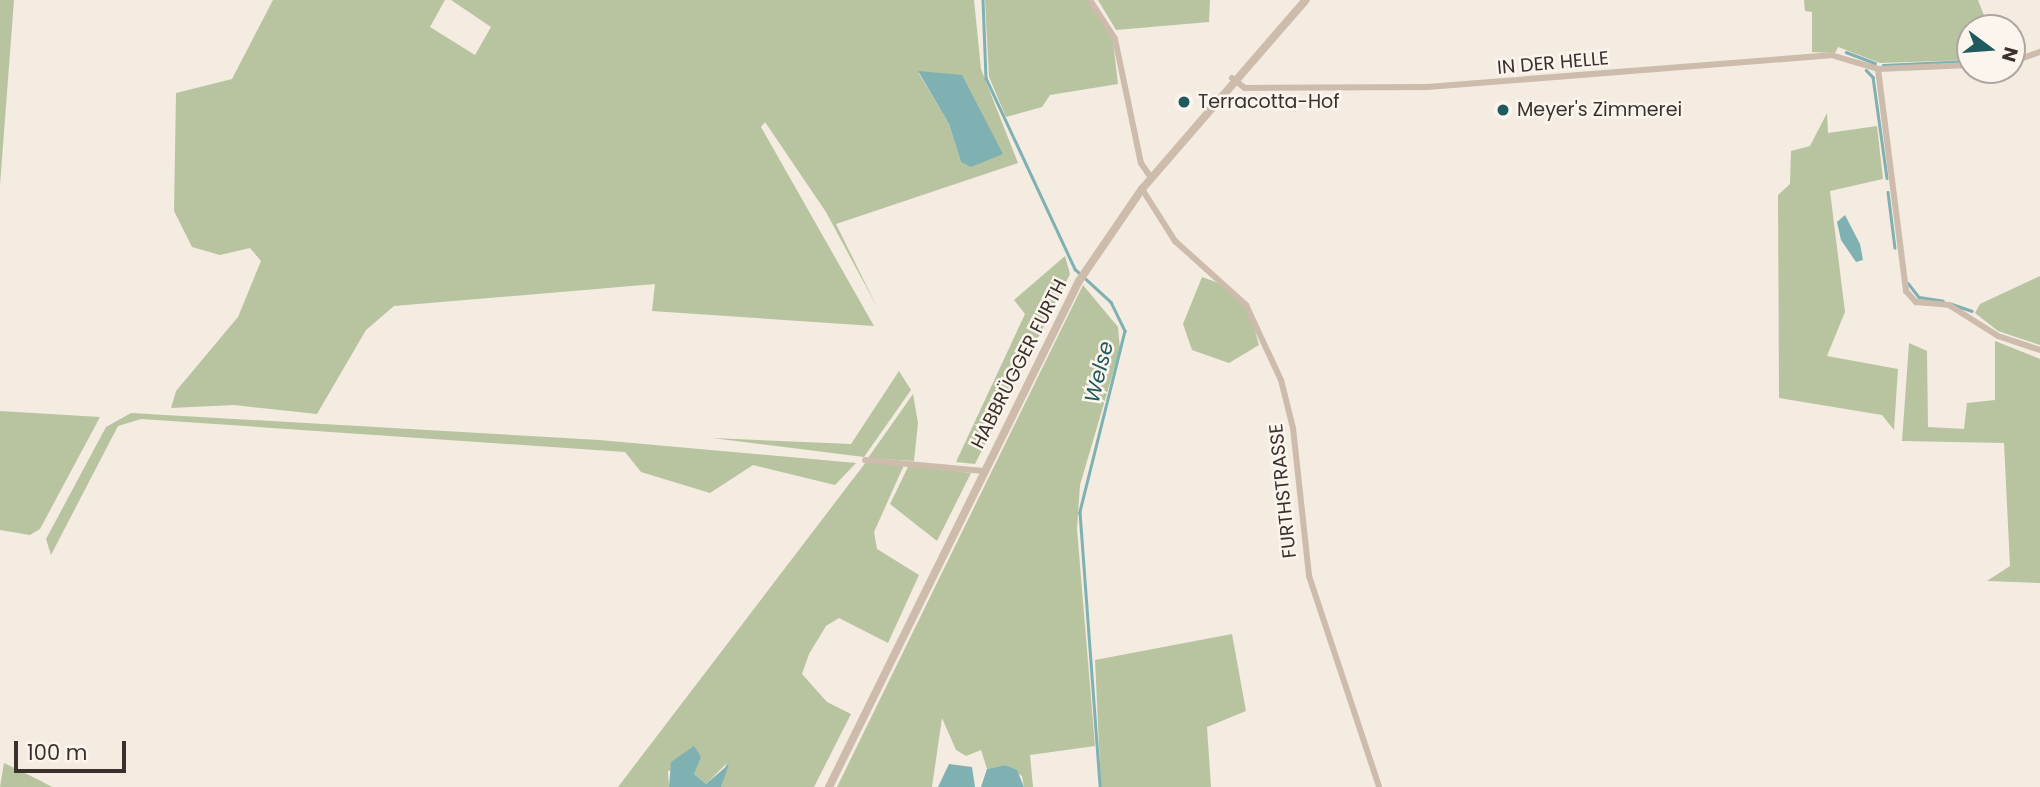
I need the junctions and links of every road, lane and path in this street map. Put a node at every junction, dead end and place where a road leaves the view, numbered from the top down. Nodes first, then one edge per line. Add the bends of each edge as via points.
1 (1090, 0) edge
2 (1306, 0) edge
3 (1956, 66) edge
4 (1878, 69) junction
5 (1234, 80) junction
6 (1150, 178) junction
7 (1142, 189) junction
8 (2040, 350) edge
9 (865, 460) dead end
10 (983, 471) junction
11 (829, 787) edge
12 (1379, 787) edge

1 - 6 street via 1115,39 1141,163
2 - 5 street, HABBRÜGGER FURTH
3 - 4 street, IN DER HELLE
4 - 5 street, IN DER HELLE via 1831,55 1427,88 1245,88
4 - 8 street via 1906,291 1916,302 1949,305 1998,336
5 - 6 street, HABBRÜGGER FURTH
6 - 7 street, HABBRÜGGER FURTH
7 - 10 street, HABBRÜGGER FURTH via 1079,281
7 - 12 street, FURTHSTRASSE via 1175,242 1246,305 1281,380 1293,428 1309,576
9 - 10 street
10 - 11 street, HABBRÜGGER FURTH

